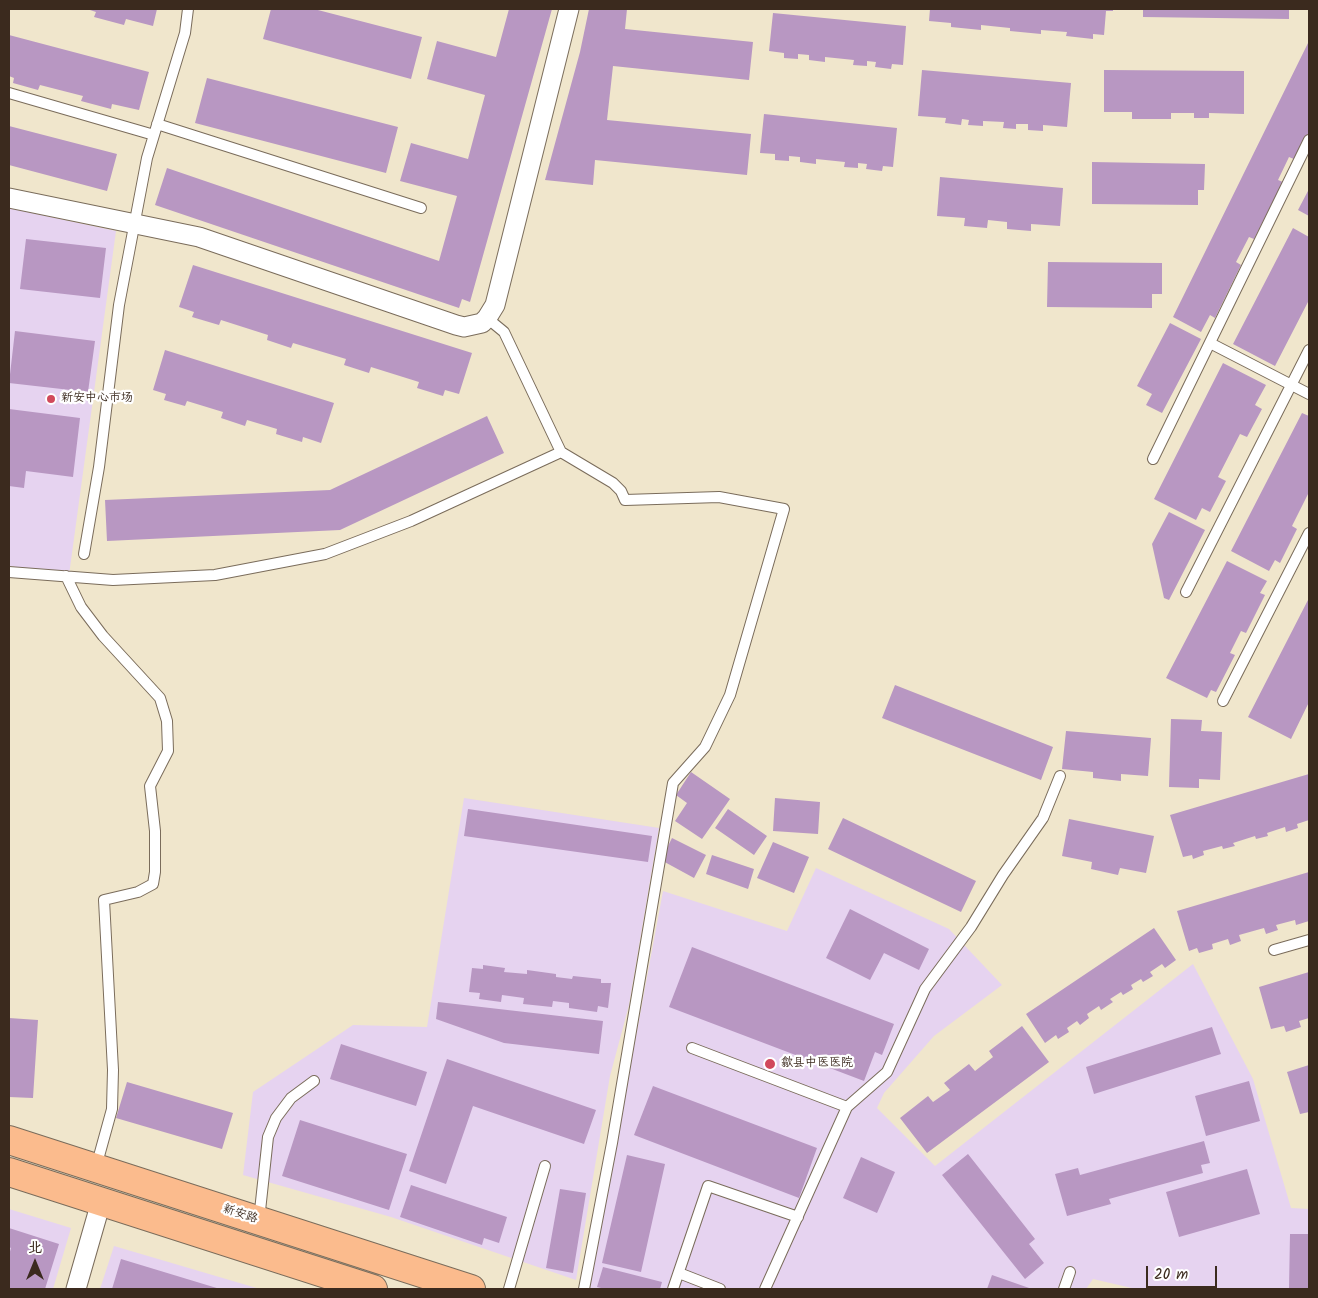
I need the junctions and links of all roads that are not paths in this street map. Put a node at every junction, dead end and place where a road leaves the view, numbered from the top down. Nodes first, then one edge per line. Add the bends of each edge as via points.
1 (188, 9) edge
2 (569, 9) edge
3 (9, 93) edge
4 (157, 124) junction
5 (154, 135) junction
6 (1309, 140) edge
7 (9, 198) edge
8 (421, 208) dead end
9 (134, 224) junction
10 (488, 318) junction
11 (1210, 343) junction
12 (1309, 350) edge
13 (1292, 384) junction
14 (1309, 394) edge
15 (561, 452) junction
16 (1153, 459) dead end
17 (1309, 532) edge
18 (84, 554) dead end
19 (9, 572) edge
20 (66, 576) junction
21 (1186, 592) dead end
22 (1224, 701) dead end
23 (1060, 776) dead end
24 (1309, 940) edge
25 (1274, 950) dead end
26 (692, 1048) dead end
27 (314, 1081) dead end
28 (847, 1107) junction
29 (9, 1140) edge
30 (545, 1166) dead end
31 (96, 1168) junction
32 (9, 1172) edge
33 (101, 1202) junction
34 (798, 1218) junction
35 (259, 1221) junction
36 (1070, 1272) dead end
37 (679, 1273) junction
38 (76, 1289) edge
39 (373, 1289) edge
40 (471, 1289) edge
41 (509, 1289) edge
42 (584, 1289) edge
43 (673, 1289) edge
44 (720, 1289) edge
45 (766, 1289) edge
46 (1064, 1289) edge

1 - 4 lane via 185,33
2 - 10 street via 495,305
3 - 5 lane
4 - 5 lane
4 - 8 lane
5 - 9 lane
6 - 11 lane
7 - 9 street
9 - 10 street via 199,237 456,325 464,327 482,323
9 - 18 lane via 119,305 99,467
10 - 15 lane via 504,332
11 - 13 lane
11 - 16 lane
12 - 13 lane
13 - 14 lane
13 - 21 lane
15 - 20 lane via 411,521 325,554 215,575 113,580
15 - 42 lane via 613,483 625,500 719,497 784,509 730,695 705,748 673,783
17 - 22 lane
19 - 20 lane
20 - 31 lane via 81,607 103,636 160,698 167,721 168,751 150,786 155,831 153,884 138,892 104,900 114,1070 112,1109
23 - 28 lane via 1043,818 972,927 925,989 888,1072
24 - 25 lane
26 - 28 lane
27 - 35 lane via 291,1098 276,1118 268,1137
28 - 34 lane
29 - 31 main road, 新安路
30 - 41 lane
31 - 35 main road, 新安路
32 - 33 main road
33 - 38 street
33 - 39 main road
34 - 37 lane via 708,1186
34 - 45 lane
35 - 40 main road, 新安路
36 - 46 lane
37 - 43 lane
37 - 44 lane

